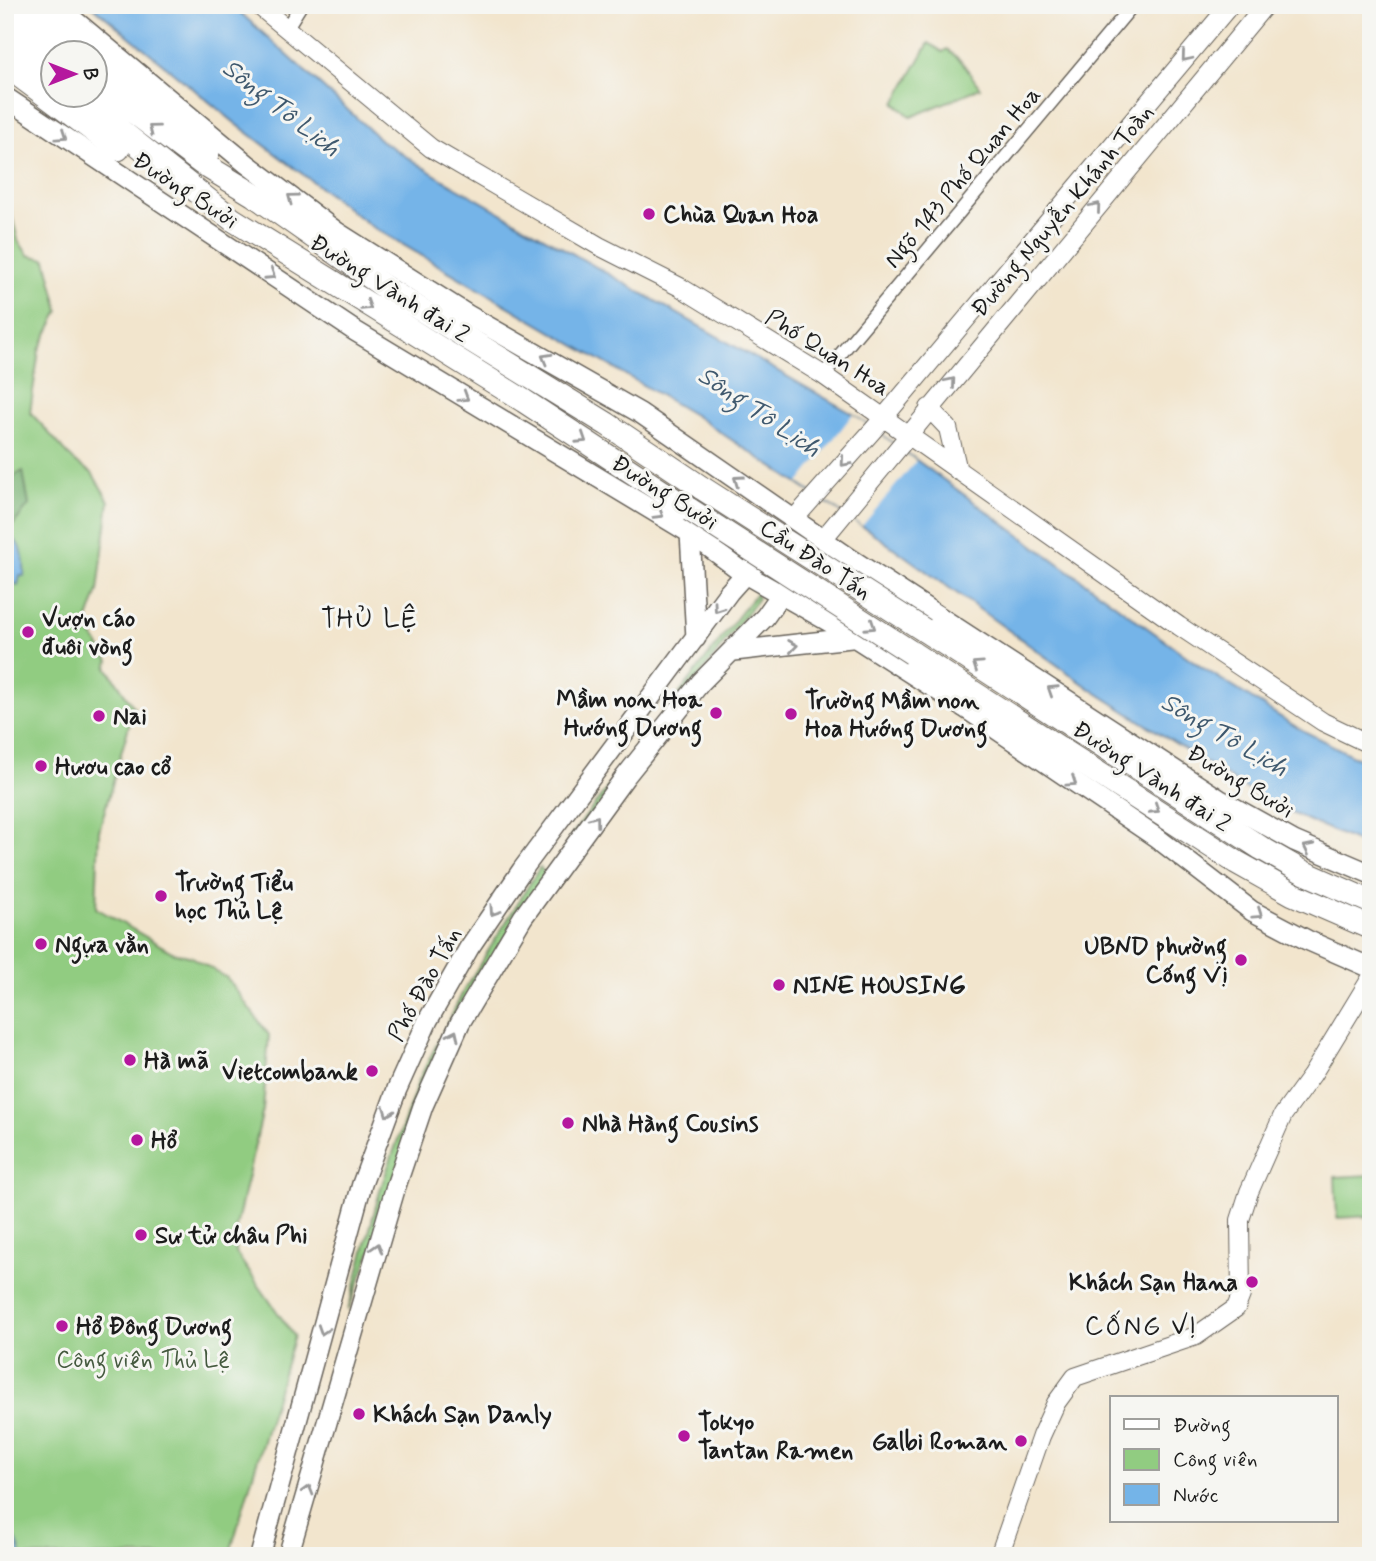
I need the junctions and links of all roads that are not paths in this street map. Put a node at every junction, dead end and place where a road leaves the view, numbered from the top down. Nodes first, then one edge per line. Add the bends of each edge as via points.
1 (30, 5) edge
2 (57, 5) edge
3 (258, 5) edge
4 (301, 5) edge
5 (1133, 5) edge
6 (1230, 5) edge
7 (1265, 5) edge
8 (5, 9) edge
9 (286, 29) junction
10 (5, 38) edge
11 (41, 38) edge
12 (71, 38) edge
13 (5, 65) edge
14 (38, 65) edge
15 (108, 69) edge
16 (108, 93) edge
17 (5, 97) edge
18 (92, 108) edge
19 (254, 195) junction
20 (232, 219) junction
21 (823, 375) junction
22 (929, 408) junction
23 (879, 423) junction
24 (903, 441) junction
25 (958, 471) junction
26 (702, 488) joint
27 (690, 510) joint
28 (794, 519) junction
29 (690, 533) junction
30 (823, 539) junction
31 (873, 573) junction
32 (745, 574) junction
33 (780, 596) junction
34 (924, 629) joint
35 (845, 633) junction
36 (696, 638) junction
37 (734, 651) junction
38 (912, 653) joint
39 (1371, 745) edge
40 (533, 855) junction
41 (554, 874) junction
42 (1371, 874) edge
43 (1371, 902) edge
44 (1371, 928) edge
45 (1371, 968) edge
46 (1371, 978) edge
47 (260, 1556) edge
48 (288, 1556) edge
49 (999, 1556) edge

1 - 12 highway
28 -> 2 main road, Đường Bưởi via 640,413 468,315 337,232 247,164
3 - 9 main road, Phố Quan Hoa
4 - 9 street
5 - 21 street, Ngõ 143 Phố Quan Hoa
6 -> 23 main road, Đường Nguyễn Khánh Toàn
22 -> 7 main road, Đường Nguyễn Khánh Toàn
8 - 11 highway
9 - 21 main road, Phố Quan Hoa via 431,148 599,246 680,287
10 - 14 highway
13 - 20 highway via 178,195
15 - 19 highway
19 -> 16 highway, Đường Vành đai 2 via 203,164
17 -> 29 main road, Đường Bưởi via 355,331
18 - 20 highway, Đường Vành đai 2
19 - 26 highway, Đường Vành đai 2 via 389,290
20 -> 27 highway, Đường Vành đai 2
21 - 23 main road, Phố Quan Hoa
22 - 24 main road, Đường Nguyễn Khánh Toàn
22 - 25 main road via 948,428
23 - 24 main road, Phố Quan Hoa
23 -> 28 main road, Đường Nguyễn Khánh Toàn
24 - 25 main road, Phố Quan Hoa
24 - 30 main road, Đường Nguyễn Khánh Toàn
25 - 39 main road, Phố Quan Hoa via 1323,722
26 - 34 highway, Cầu Đào Tấn, bridge
27 -> 38 highway, Cầu Đào Tấn, bridge
28 - 30 main road, Đường Bưởi
28 - 32 main road, Phố Đào Tấn
29 - 32 main road, Đường Bưởi
29 - 36 main road
30 - 31 main road, Đường Bưởi
30 - 33 main road, Phố Đào Tấn
31 - 35 main road via 844,588 835,605
42 -> 31 main road, Đường Bưởi via 1294,841 1219,799
32 - 33 main road, Đường Bưởi
32 -> 36 main road, Phố Đào Tấn
33 - 35 main road, Đường Bưởi
33 - 37 main road, Phố Đào Tấn
43 -> 34 highway, Đường Vành đai 2 via 1261,848
37 -> 35 main road
35 -> 45 main road, Đường Bưởi via 1157,838 1252,911
36 - 40 main road, Phố Đào Tấn
41 -> 37 main road, Phố Đào Tấn via 701,682
38 -> 44 highway, Đường Vành đai 2 via 1236,862 1293,894
40 - 41 main road
40 -> 47 main road, Phố Đào Tấn via 469,948 393,1098 362,1184
48 -> 41 main road, Phố Đào Tấn via 423,1106 478,987
46 - 49 main road via 1283,1115 1249,1192 1240,1220 1241,1295 1236,1308 1196,1336 1075,1377 1041,1436

